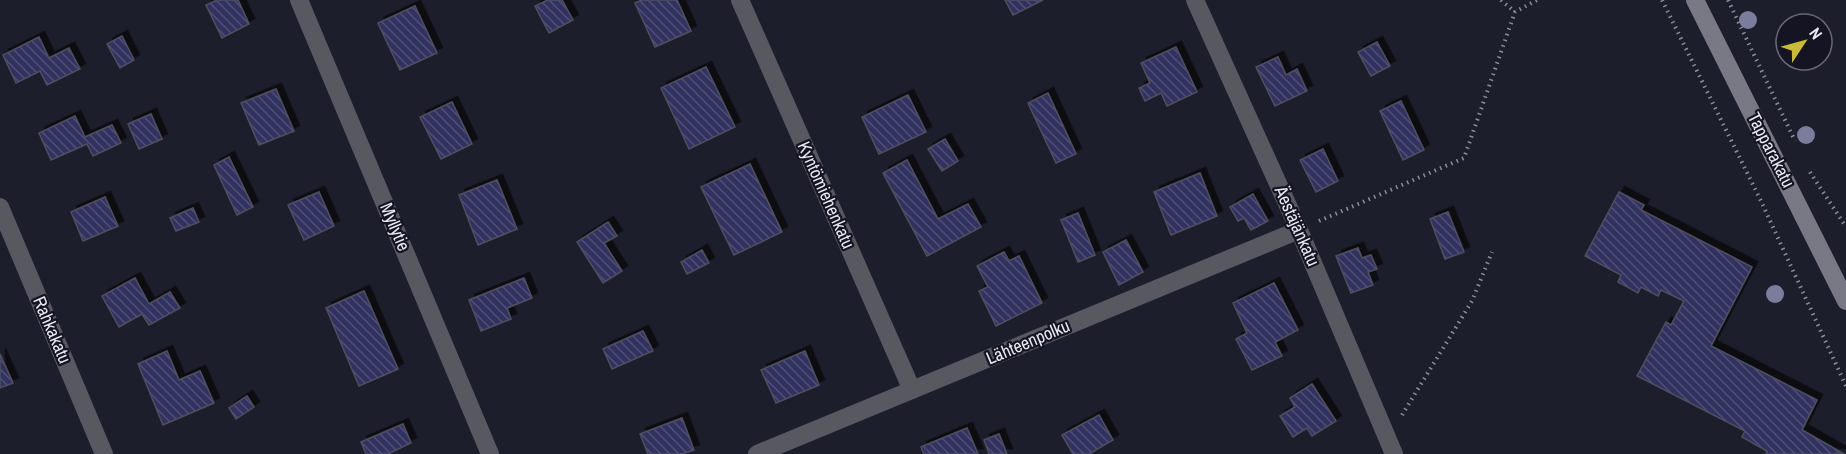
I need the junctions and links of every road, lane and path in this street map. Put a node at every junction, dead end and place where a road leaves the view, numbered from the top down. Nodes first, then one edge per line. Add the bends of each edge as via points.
1 (298, 0) edge
2 (740, 0) edge
3 (1195, 0) edge
4 (1501, 0) edge
5 (1537, 0) edge
6 (1662, 0) edge
7 (1695, 0) edge
8 (1728, 0) edge
9 (1515, 12) junction
10 (1799, 149) dead end
11 (1809, 170) dead end
12 (0, 207) edge
13 (1846, 227) edge
14 (1299, 230) junction
15 (1492, 252) dead end
16 (1846, 301) edge
17 (1846, 386) edge
18 (912, 390) junction
19 (1391, 446) edge
20 (104, 454) edge
21 (490, 454) edge
22 (757, 454) edge

1 - 21 street, Myllytie
2 - 18 street, Kyntömiehenkatu
3 - 14 street, Äestäjänkatu
4 - 9 path
5 - 9 path
6 - 17 path
7 - 16 main road, Tapparakatu
8 - 10 path
9 - 14 path via 1464,158
11 - 13 path
12 - 20 street, Rahkakatu
14 - 18 street, Lähteenpolku
14 - 19 street, Äestäjänkatu
15 - 19 path via 1472,301
18 - 22 street, Lähteenpolku

